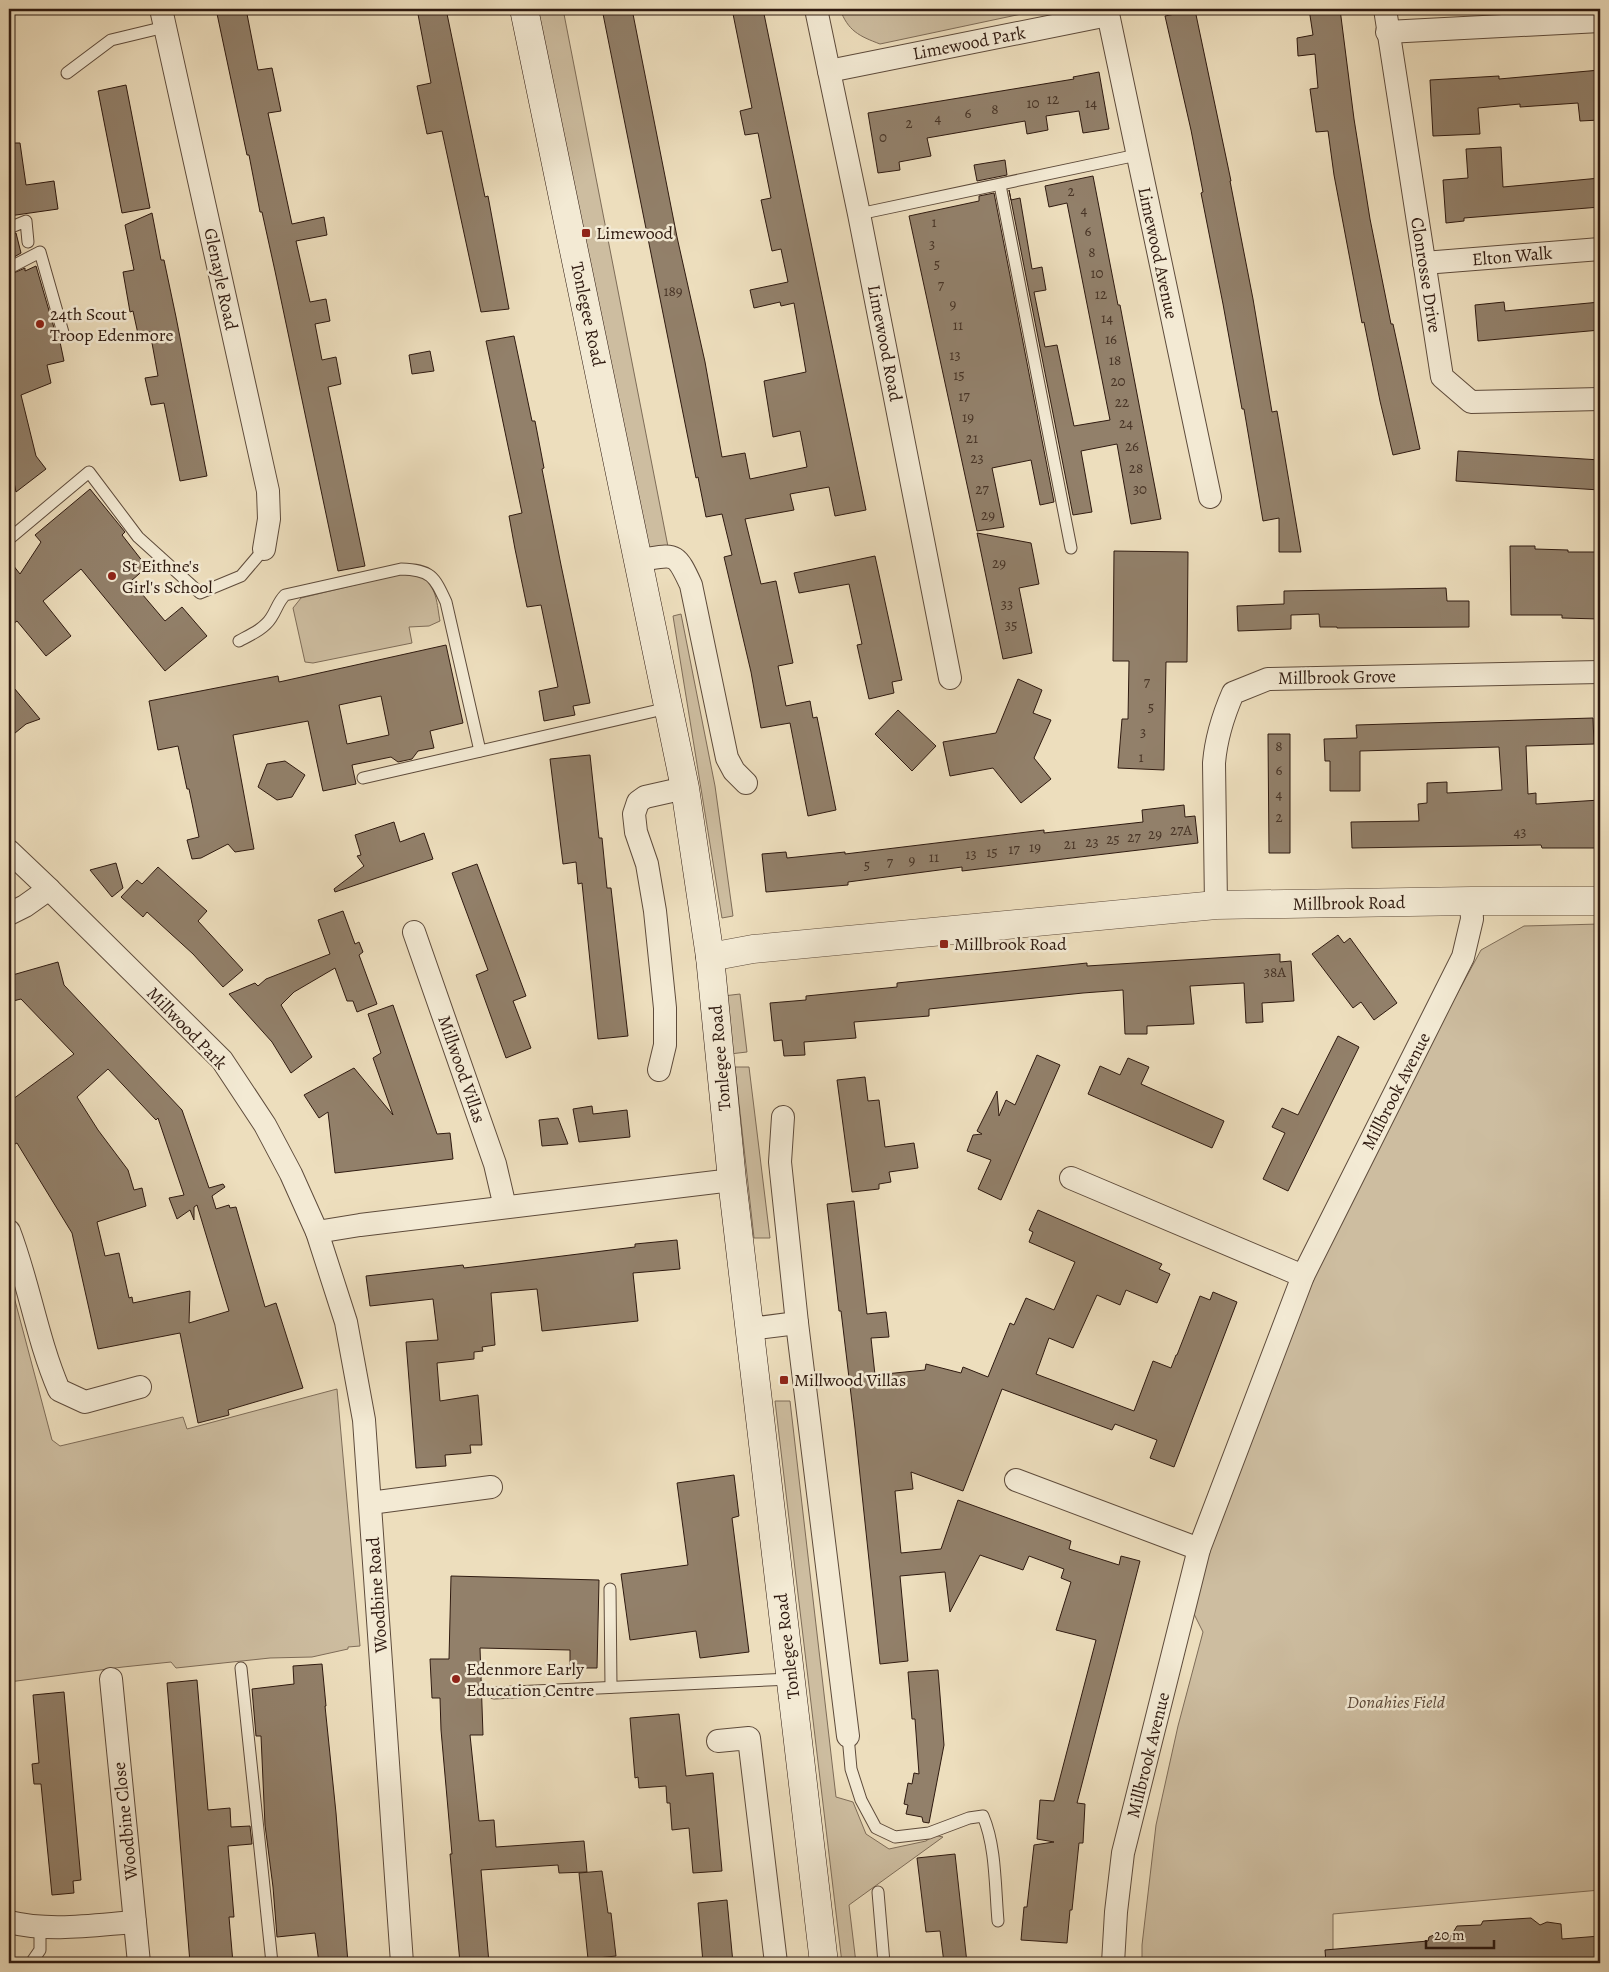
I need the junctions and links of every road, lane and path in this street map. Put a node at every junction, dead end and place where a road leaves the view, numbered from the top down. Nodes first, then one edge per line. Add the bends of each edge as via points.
1 (524, 9) edge
2 (816, 9) edge
3 (1384, 9) edge
4 (1107, 12) edge
5 (163, 18) edge
6 (1600, 21) edge
7 (1388, 32) junction
8 (830, 71) junction
9 (67, 73) dead end
10 (1137, 155) junction
11 (1000, 184) junction
12 (859, 214) junction
13 (9, 228) edge
14 (28, 242) dead end
15 (1600, 249) edge
16 (1424, 263) junction
17 (9, 268) edge
18 (64, 336) dead end
19 (1600, 399) edge
20 (1210, 497) dead end
21 (9, 539) edge
22 (1071, 548) dead end
23 (264, 549) joint
24 (639, 560) junction
25 (239, 641) dead end
26 (1600, 672) edge
27 (950, 678) dead end
28 (669, 708) junction
29 (480, 751) junction
30 (363, 778) dead end
31 (746, 783) dead end
32 (685, 788) junction
33 (9, 851) edge
34 (49, 889) junction
35 (1471, 901) junction
36 (1600, 901) edge
37 (1216, 905) junction
38 (9, 914) edge
39 (414, 932) dead end
40 (710, 957) junction
41 (659, 1070) dead end
42 (783, 1118) dead end
43 (1071, 1178) dead end
44 (732, 1180) junction
45 (505, 1207) junction
46 (9, 1231) edge
47 (317, 1232) junction
48 (1303, 1276) junction
49 (797, 1323) junction
50 (750, 1329) junction
51 (140, 1387) dead end
52 (1016, 1480) dead end
53 (491, 1487) dead end
54 (370, 1503) junction
55 (1199, 1550) junction
56 (610, 1589) dead end
57 (241, 1668) dead end
58 (112, 1679) dead end
59 (791, 1679) junction
60 (611, 1687) junction
61 (494, 1693) dead end
62 (848, 1736) joint
63 (718, 1741) dead end
64 (878, 1892) dead end
65 (998, 1921) dead end
66 (9, 1922) edge
67 (135, 1922) junction
68 (40, 1926) junction
69 (31, 1963) edge
70 (139, 1963) edge
71 (272, 1963) edge
72 (402, 1963) edge
73 (776, 1963) edge
74 (824, 1963) edge
75 (884, 1963) edge
76 (1113, 1963) edge

1 - 24 main road, Tonlegee Road
2 - 8 street, Limewood Road
3 - 7 street, Clonrosse Drive
4 - 8 street, Limewood Park
4 - 10 street, Limewood Avenue
5 - 9 lane via 110,40
5 - 23 street, Glenayle Road via 268,491 269,519
6 - 7 street
7 - 16 street, Clonrosse Drive
8 - 12 street, Limewood Road
10 - 11 lane
10 - 20 street, Limewood Avenue
11 - 12 lane
11 - 22 lane
12 - 27 street, Limewood Road
13 - 14 lane via 26,222
15 - 16 street, Elton Walk
16 - 19 street, Clonrosse Drive via 1442,377 1471,402
17 - 18 lane via 40,252
21 - 23 lane via 89,472 138,537 200,593 241,576
24 - 28 main road, Tonlegee Road
24 - 31 street via 671,556 680,562 691,585 727,758
25 - 29 lane via 259,630 271,618 285,595 401,569 428,573 436,581 446,602
26 - 37 street, Millbrook Grove via 1268,679 1233,693 1223,718 1214,763
28 - 29 lane
28 - 32 main road, Tonlegee Road
29 - 30 lane
32 - 40 main road, Tonlegee Road
32 - 41 street via 645,797 638,802 634,814 655,911 665,1008 665,1045
33 - 34 street, Millwood Park
34 - 38 street
34 - 47 street, Millwood Park via 222,1060 265,1124
35 - 36 main road, Millbrook Road
35 - 37 main road, Millbrook Road
35 - 48 street, Millbrook Avenue via 1472,919 1463,957
37 - 40 main road, Millbrook Road via 754,949
39 - 45 street, Millwood Villas via 495,1164
40 - 44 main road, Tonlegee Road
42 - 49 street via 780,1162
43 - 48 street
44 - 45 street
44 - 50 main road, Tonlegee Road
45 - 47 street
46 - 51 street via 58,1390 84,1402
47 - 54 street, Woodbine Road via 346,1322 364,1420
48 - 55 street, Millbrook Avenue
49 - 50 street
49 - 62 street
50 - 59 main road, Tonlegee Road
52 - 55 street
53 - 54 street
54 - 72 street, Woodbine Road
55 - 76 street, Millbrook Avenue via 1123,1853
56 - 60 lane
57 - 71 lane
58 - 67 street, Woodbine Close
59 - 60 lane
59 - 74 main road, Tonlegee Road
60 - 61 lane
62 - 65 lane via 851,1769 861,1800 876,1828 895,1837 929,1833 983,1816 991,1838
63 - 73 street via 749,1738
64 - 75 lane
66 - 68 street
67 - 68 street
67 - 70 street, Woodbine Close
68 - 69 lane via 40,1950

